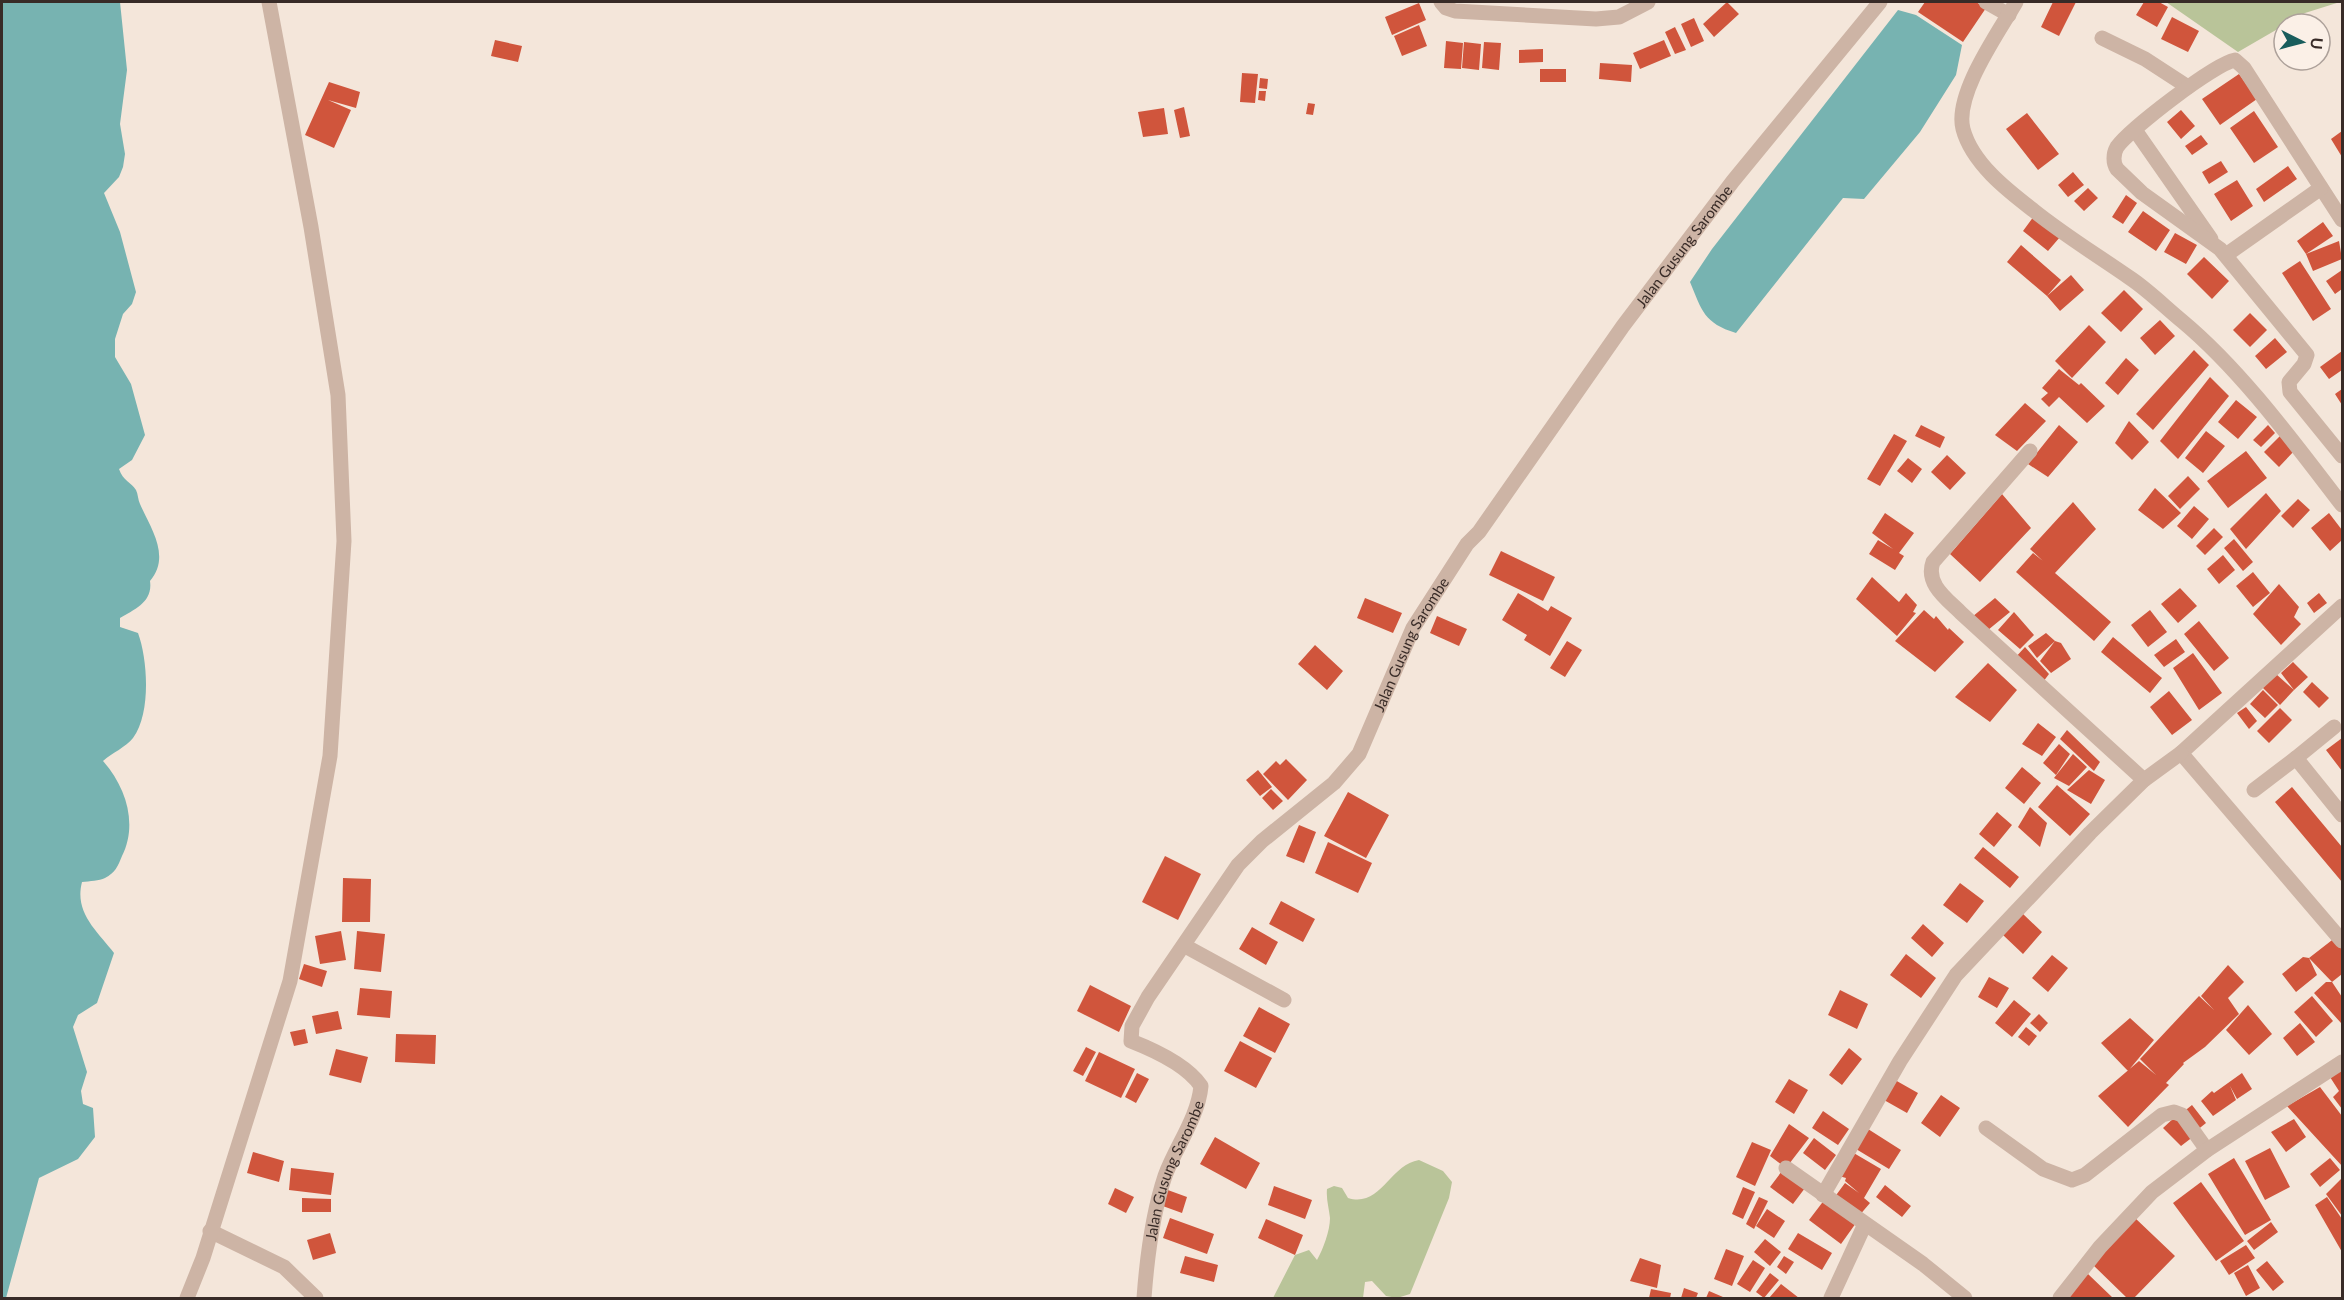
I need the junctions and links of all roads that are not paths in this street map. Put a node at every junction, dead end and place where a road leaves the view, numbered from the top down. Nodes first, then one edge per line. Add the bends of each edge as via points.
1 (269, 2) edge
2 (1441, 2) edge
3 (1648, 2) edge
4 (1880, 2) edge
5 (1986, 2) edge
6 (2012, 8) edge
7 (2102, 38) dead end
8 (2186, 90) junction
9 (2135, 130) junction
10 (2320, 188) junction
11 (2343, 220) edge
12 (2214, 244) junction
13 (2226, 255) junction
14 (2030, 451) dead end
15 (2343, 456) edge
16 (2343, 506) edge
17 (2343, 606) edge
18 (2334, 727) dead end
19 (2181, 753) junction
20 (2296, 758) junction
21 (2144, 780) junction
22 (2254, 790) dead end
23 (2343, 815) edge
24 (2343, 941) edge
25 (1185, 946) junction
26 (1284, 1000) dead end
27 (2343, 1062) edge
28 (1986, 1128) dead end
29 (2208, 1150) junction
30 (1786, 1168) dead end
31 (1823, 1196) junction
32 (1865, 1224) junction
33 (210, 1231) junction
34 (188, 1299) edge
35 (316, 1299) edge
36 (1144, 1299) edge
37 (1831, 1299) edge
38 (1965, 1299) edge
39 (2060, 1299) edge

1 - 33 street via 338,395 344,541 330,756 294,961 277,1026
2 - 3 street via 1455,11 1596,20 1619,17
4 - 25 street, Jalan Gusung Sarombe via 1733,181 1623,326 1467,544 1413,628 1359,754 1334,783 1238,865
5 - 6 street
6 - 16 street via 1964,103 1964,129 1974,150 2018,198 2132,279 2184,322 2275,419
7 - 8 street via 2145,59
8 - 9 street
8 - 10 street via 2228,62 2239,62
9 - 12 street
9 - 12 street via 2117,147 2115,167 2151,200
10 - 11 street
10 - 13 street
12 - 13 street
13 - 15 street via 2307,355 2289,382 2290,392
14 - 21 street via 1934,562 1933,583
17 - 19 street
18 - 20 street
19 - 21 street
19 - 24 street
20 - 22 street
20 - 23 street
21 - 31 street via 1956,975 1900,1061
25 - 26 street
25 - 36 street, Jalan Gusung Sarombe via 1132,1026 1131,1041 1166,1058 1201,1086 1185,1136 1165,1176 1154,1216
27 - 29 street
28 - 29 street via 2043,1169 2072,1180 2085,1175 2162,1115 2174,1112 2182,1115
29 - 39 street via 2152,1192 2126,1218
30 - 31 street
31 - 32 street
32 - 37 street
32 - 38 street
33 - 34 street
33 - 35 street via 284,1267

